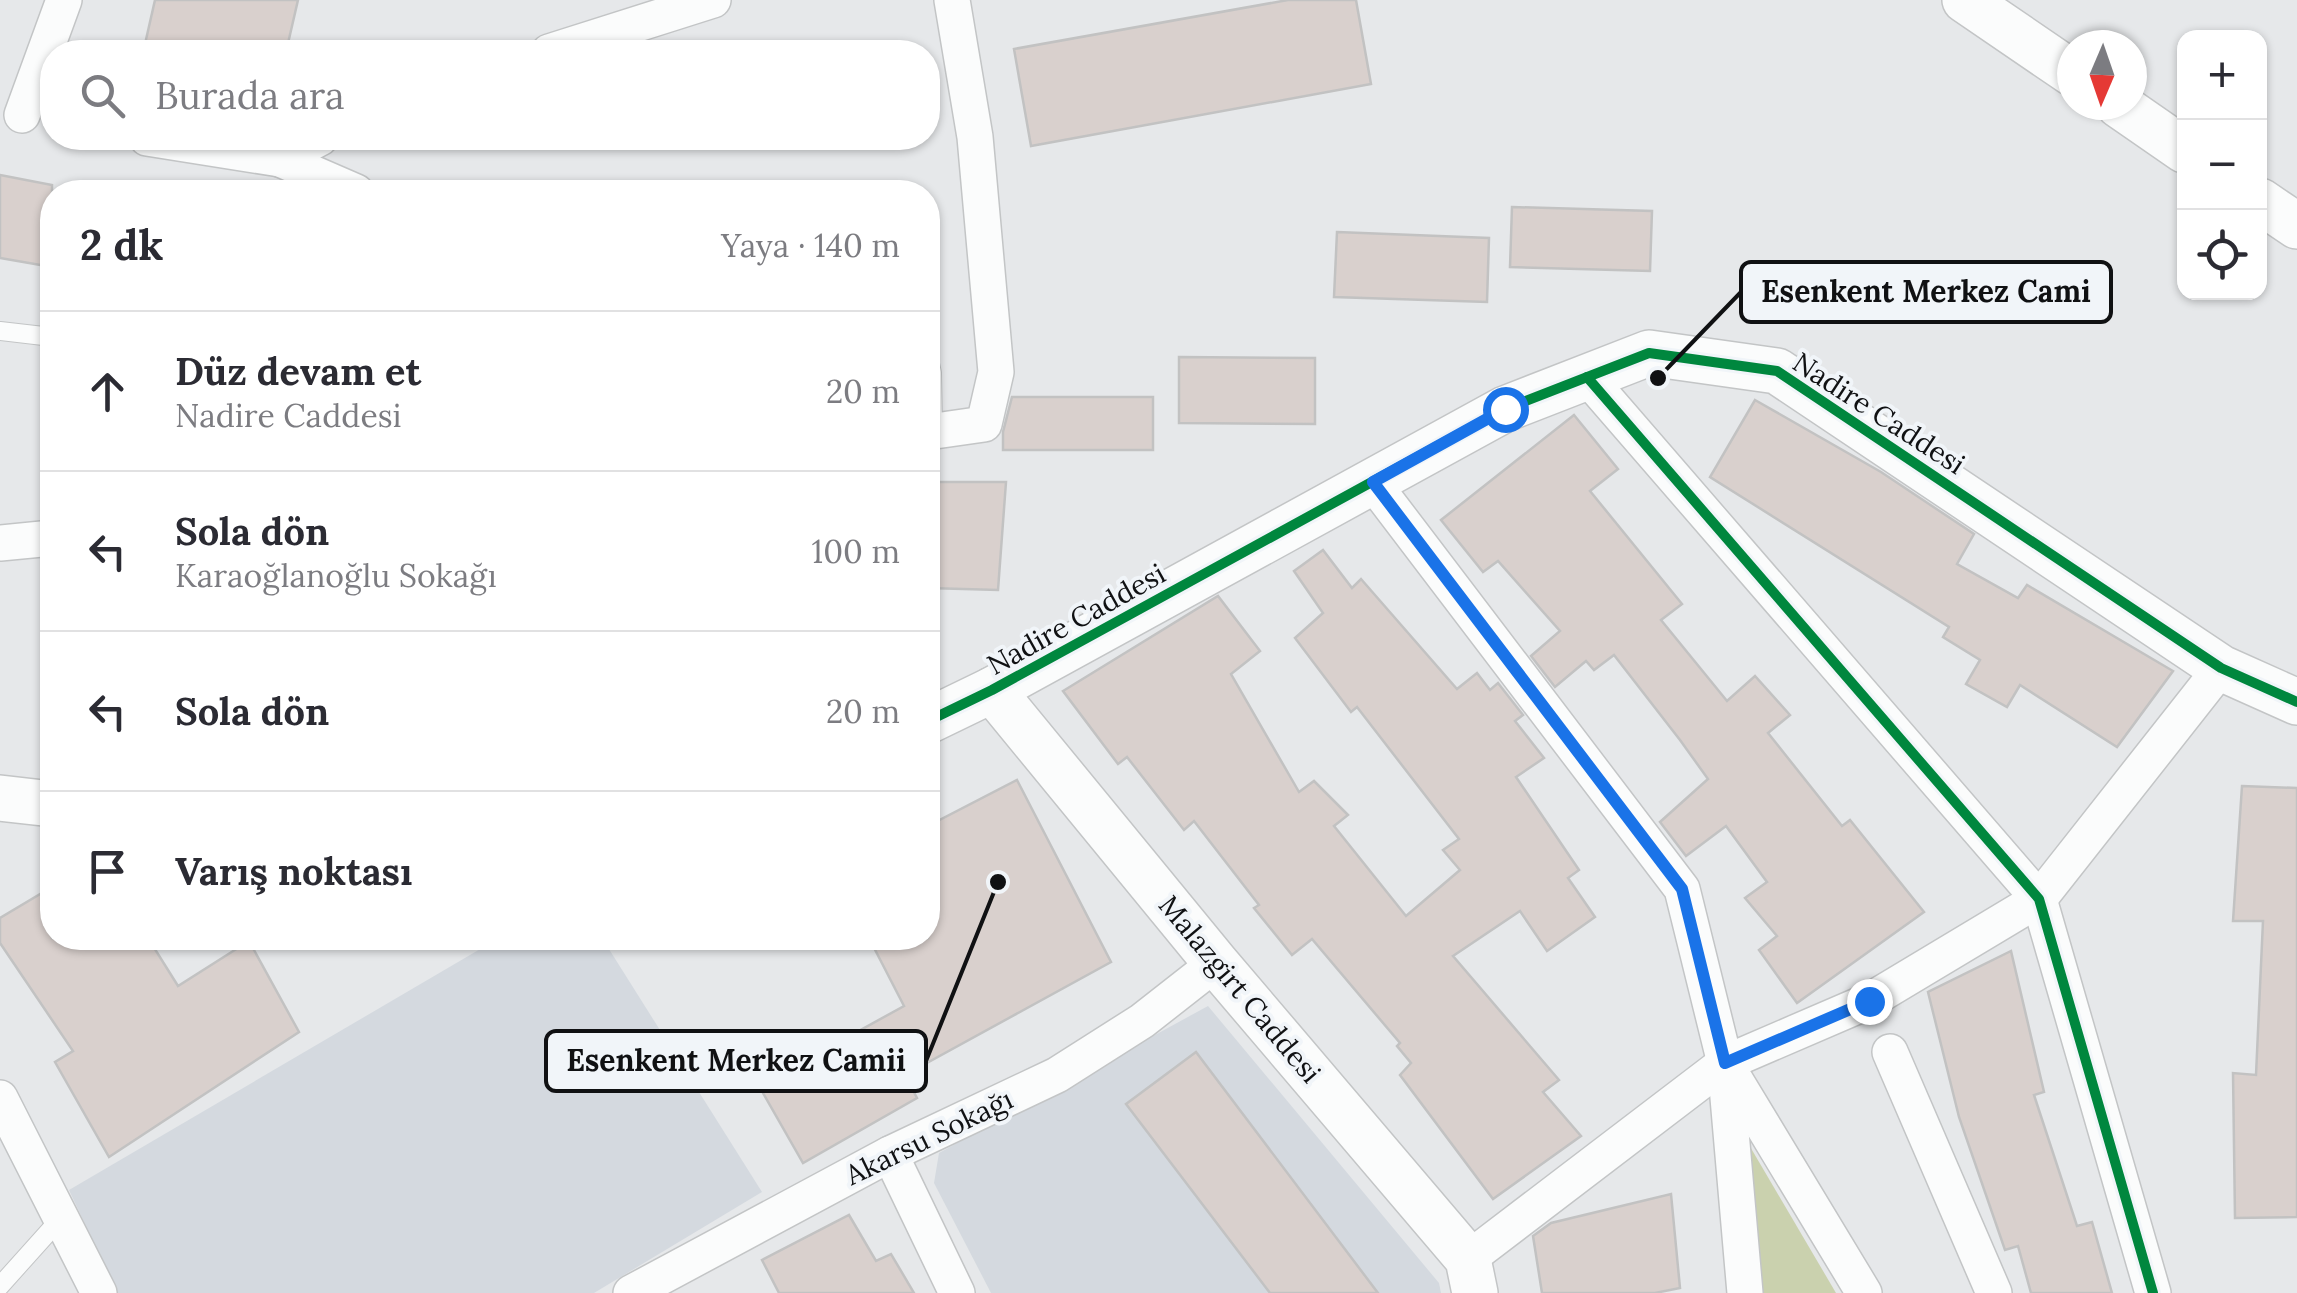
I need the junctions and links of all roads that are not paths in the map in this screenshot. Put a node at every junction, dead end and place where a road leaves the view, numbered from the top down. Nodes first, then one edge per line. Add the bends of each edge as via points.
1 (64, 0) edge
2 (713, 0) edge
3 (952, 0) edge
4 (1965, 0) edge
5 (50, 40) edge
6 (587, 40) edge
7 (2057, 63) edge
8 (40, 71) edge
9 (25, 115) edge
10 (2141, 120) edge
11 (2177, 145) edge
12 (223, 150) edge
13 (297, 150) edge
14 (280, 159) junction
15 (328, 180) edge
16 (2267, 206) edge
17 (2297, 226) edge
18 (0, 332) edge
19 (40, 336) edge
20 (1587, 377) junction
21 (940, 430) edge
22 (1373, 482) junction
23 (40, 539) edge
24 (0, 543) edge
25 (2221, 668) junction
26 (992, 690) junction
27 (2297, 702) edge
28 (940, 710) edge
29 (0, 798) edge
30 (40, 803) edge
31 (2039, 900) junction
32 (1216, 963) junction
33 (1890, 1052) dead end
34 (1725, 1063) junction
35 (0, 1098) edge
36 (890, 1154) junction
37 (61, 1218) junction
38 (1472, 1276) edge
39 (0, 1286) edge
40 (90, 1288) edge
41 (632, 1293) edge
42 (957, 1293) edge
43 (1745, 1293) edge
44 (1864, 1293) edge
45 (1994, 1293) edge
46 (2152, 1293) edge

1 - 5 street
2 - 6 street
3 - 21 street via 975,137 996,372 984,424
4 - 7 street
8 - 9 street
10 - 11 street
12 - 14 street
13 - 14 street
14 - 15 street
16 - 17 street
18 - 19 lane
20 - 22 street, Nadire Caddesi via 1505,409
20 - 25 street, Nadire Caddesi via 1649,353 1777,371
20 - 31 street
22 - 26 street, Nadire Caddesi
22 - 34 street via 1682,889
23 - 24 street
25 - 27 street, Nadire Caddesi
25 - 31 street
26 - 28 street, Nadire Caddesi
26 - 32 street, Malazgirt Caddesi
29 - 30 street
31 - 34 street via 1869,1001
31 - 46 street
32 - 36 street, Akarsu Sokağı via 1071,1066
32 - 38 street, Malazgirt Caddesi
33 - 45 street
34 - 38 street
34 - 43 street
34 - 44 street
35 - 37 street
36 - 41 street, Akarsu Sokağı
36 - 42 street
37 - 39 lane
37 - 40 street

